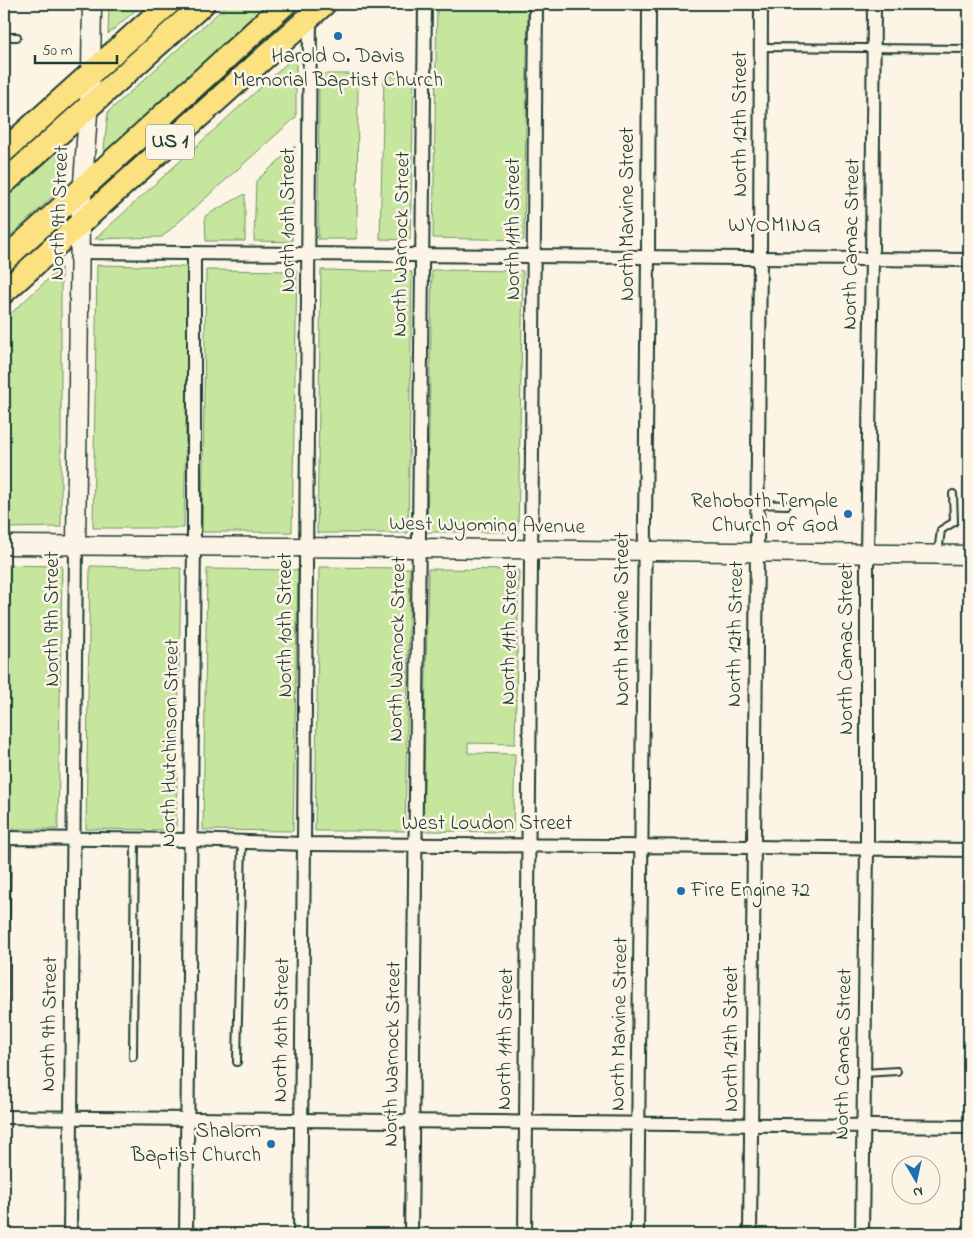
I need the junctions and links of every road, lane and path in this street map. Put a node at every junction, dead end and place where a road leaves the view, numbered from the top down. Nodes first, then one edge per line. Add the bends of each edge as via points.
1 (92, 4) edge
2 (168, 4) edge
3 (203, 4) edge
4 (285, 4) edge
5 (424, 4) edge
6 (536, 4) edge
7 (649, 4) edge
8 (761, 4) edge
9 (874, 4) edge
10 (317, 10) edge
11 (4, 37) edge
12 (17, 37) dead end
13 (761, 47) junction
14 (874, 48) junction
15 (969, 49) edge
16 (91, 73) junction
17 (87, 108) junction
18 (4, 151) edge
19 (4, 183) edge
20 (82, 190) junction
21 (80, 224) junction
22 (80, 252) junction
23 (194, 252) junction
24 (310, 254) junction
25 (422, 255) junction
26 (534, 256) junction
27 (648, 257) junction
28 (760, 258) junction
29 (872, 259) junction
30 (4, 260) edge
31 (969, 260) edge
32 (4, 292) edge
33 (954, 494) dead end
34 (757, 504) junction
35 (787, 505) dead end
36 (4, 545) edge
37 (76, 546) junction
38 (194, 547) junction
39 (306, 548) junction
40 (419, 548) junction
41 (531, 549) junction
42 (644, 550) junction
43 (757, 552) junction
44 (867, 553) junction
45 (938, 554) junction
46 (969, 555) edge
47 (5, 838) edge
48 (74, 840) junction
49 (135, 840) junction
50 (190, 840) junction
51 (242, 842) junction
52 (304, 844) junction
53 (416, 844) junction
54 (528, 845) junction
55 (642, 846) junction
56 (753, 847) junction
57 (867, 849) junction
58 (969, 850) edge
59 (4, 1011) edge
60 (134, 1057) dead end
61 (237, 1062) dead end
62 (897, 1071) dead end
63 (864, 1073) junction
64 (4, 1117) edge
65 (71, 1117) junction
66 (187, 1119) junction
67 (300, 1119) junction
68 (412, 1121) junction
69 (525, 1122) junction
70 (639, 1124) junction
71 (752, 1126) junction
72 (863, 1126) junction
73 (969, 1127) edge
74 (70, 1234) edge
75 (186, 1234) edge
76 (300, 1234) edge
77 (411, 1234) edge
78 (524, 1234) edge
79 (637, 1234) edge
80 (750, 1234) edge
81 (862, 1234) edge

1 - 16 street, North 9th Street
2 - 16 highway
3 - 17 highway
4 - 20 highway, US 1
5 - 25 street, North Warnock Street
6 - 26 street, North 11th Street
7 - 27 street, North Marvine Street
8 - 13 street, North 12th Street
9 - 14 street, North Camac Street
10 - 21 highway, US 1
10 - 24 street, North 10th Street
11 - 12 lane
13 - 14 lane
13 - 28 street, North 12th Street
14 - 15 lane
14 - 29 street, North Camac Street
16 - 17 street, North 9th Street
16 - 18 highway
17 - 19 highway
17 - 20 street, North 9th Street
20 - 21 street, North 9th Street
20 - 30 highway, US 1
21 - 22 street, North 9th Street
21 - 32 highway, US 1
22 - 23 street
22 - 37 street, North 9th Street
23 - 24 street
23 - 38 street, North Hutchinson Street
24 - 25 street
24 - 39 street, North 10th Street
25 - 26 street
25 - 40 street, North Warnock Street
26 - 27 street
26 - 41 street, North 11th Street
27 - 28 street
27 - 42 street, North Marvine Street
28 - 29 street
28 - 34 street, North 12th Street
29 - 31 street
29 - 44 street, North Camac Street
33 - 45 lane via 954,522 942,530
34 - 35 lane
34 - 43 street, North 12th Street
36 - 37 street, West Wyoming Avenue
37 - 38 street, West Wyoming Avenue
37 - 48 street, North 9th Street
38 - 39 street, West Wyoming Avenue
38 - 50 street, North Hutchinson Street
39 - 40 street, West Wyoming Avenue
39 - 52 street, North 10th Street
40 - 41 street, West Wyoming Avenue
40 - 53 street, North Warnock Street
41 - 42 street, West Wyoming Avenue
41 - 54 street, North 11th Street
42 - 43 street, West Wyoming Avenue
42 - 55 street, North Marvine Street
43 - 44 street, West Wyoming Avenue
43 - 56 street, North 12th Street
44 - 45 street, West Wyoming Avenue
44 - 57 street, North Camac Street
45 - 46 street, West Wyoming Avenue
47 - 48 street, West Loudon Street
47 - 59 lane
48 - 49 street, West Loudon Street
48 - 65 street, North 9th Street
49 - 50 street, West Loudon Street
49 - 60 lane
50 - 51 street, West Loudon Street
50 - 66 street, North Hutchinson Street
51 - 52 street, West Loudon Street
51 - 61 lane
52 - 53 street, West Loudon Street
52 - 67 street, North 10th Street
53 - 54 street, West Loudon Street
53 - 68 street, North Warnock Street
54 - 55 street, West Loudon Street
54 - 69 street, North 11th Street
55 - 56 street, West Loudon Street
55 - 70 street, North Marvine Street
56 - 57 street, West Loudon Street
56 - 71 street, North 12th Street
57 - 58 street, West Loudon Street
57 - 63 street, North Camac Street
62 - 63 lane
63 - 72 street, North Camac Street
64 - 65 street
65 - 66 street
65 - 74 street, North 9th Street
66 - 67 street
66 - 75 street, North Hutchinson Street
67 - 68 street
67 - 76 street, North 10th Street
68 - 69 street
68 - 77 street, North Warnock Street
69 - 70 street
69 - 78 street, North 11th Street
70 - 71 street
70 - 79 street, North Marvine Street
71 - 72 street
71 - 80 street, North 12th Street
72 - 73 street
72 - 81 street, North Camac Street

